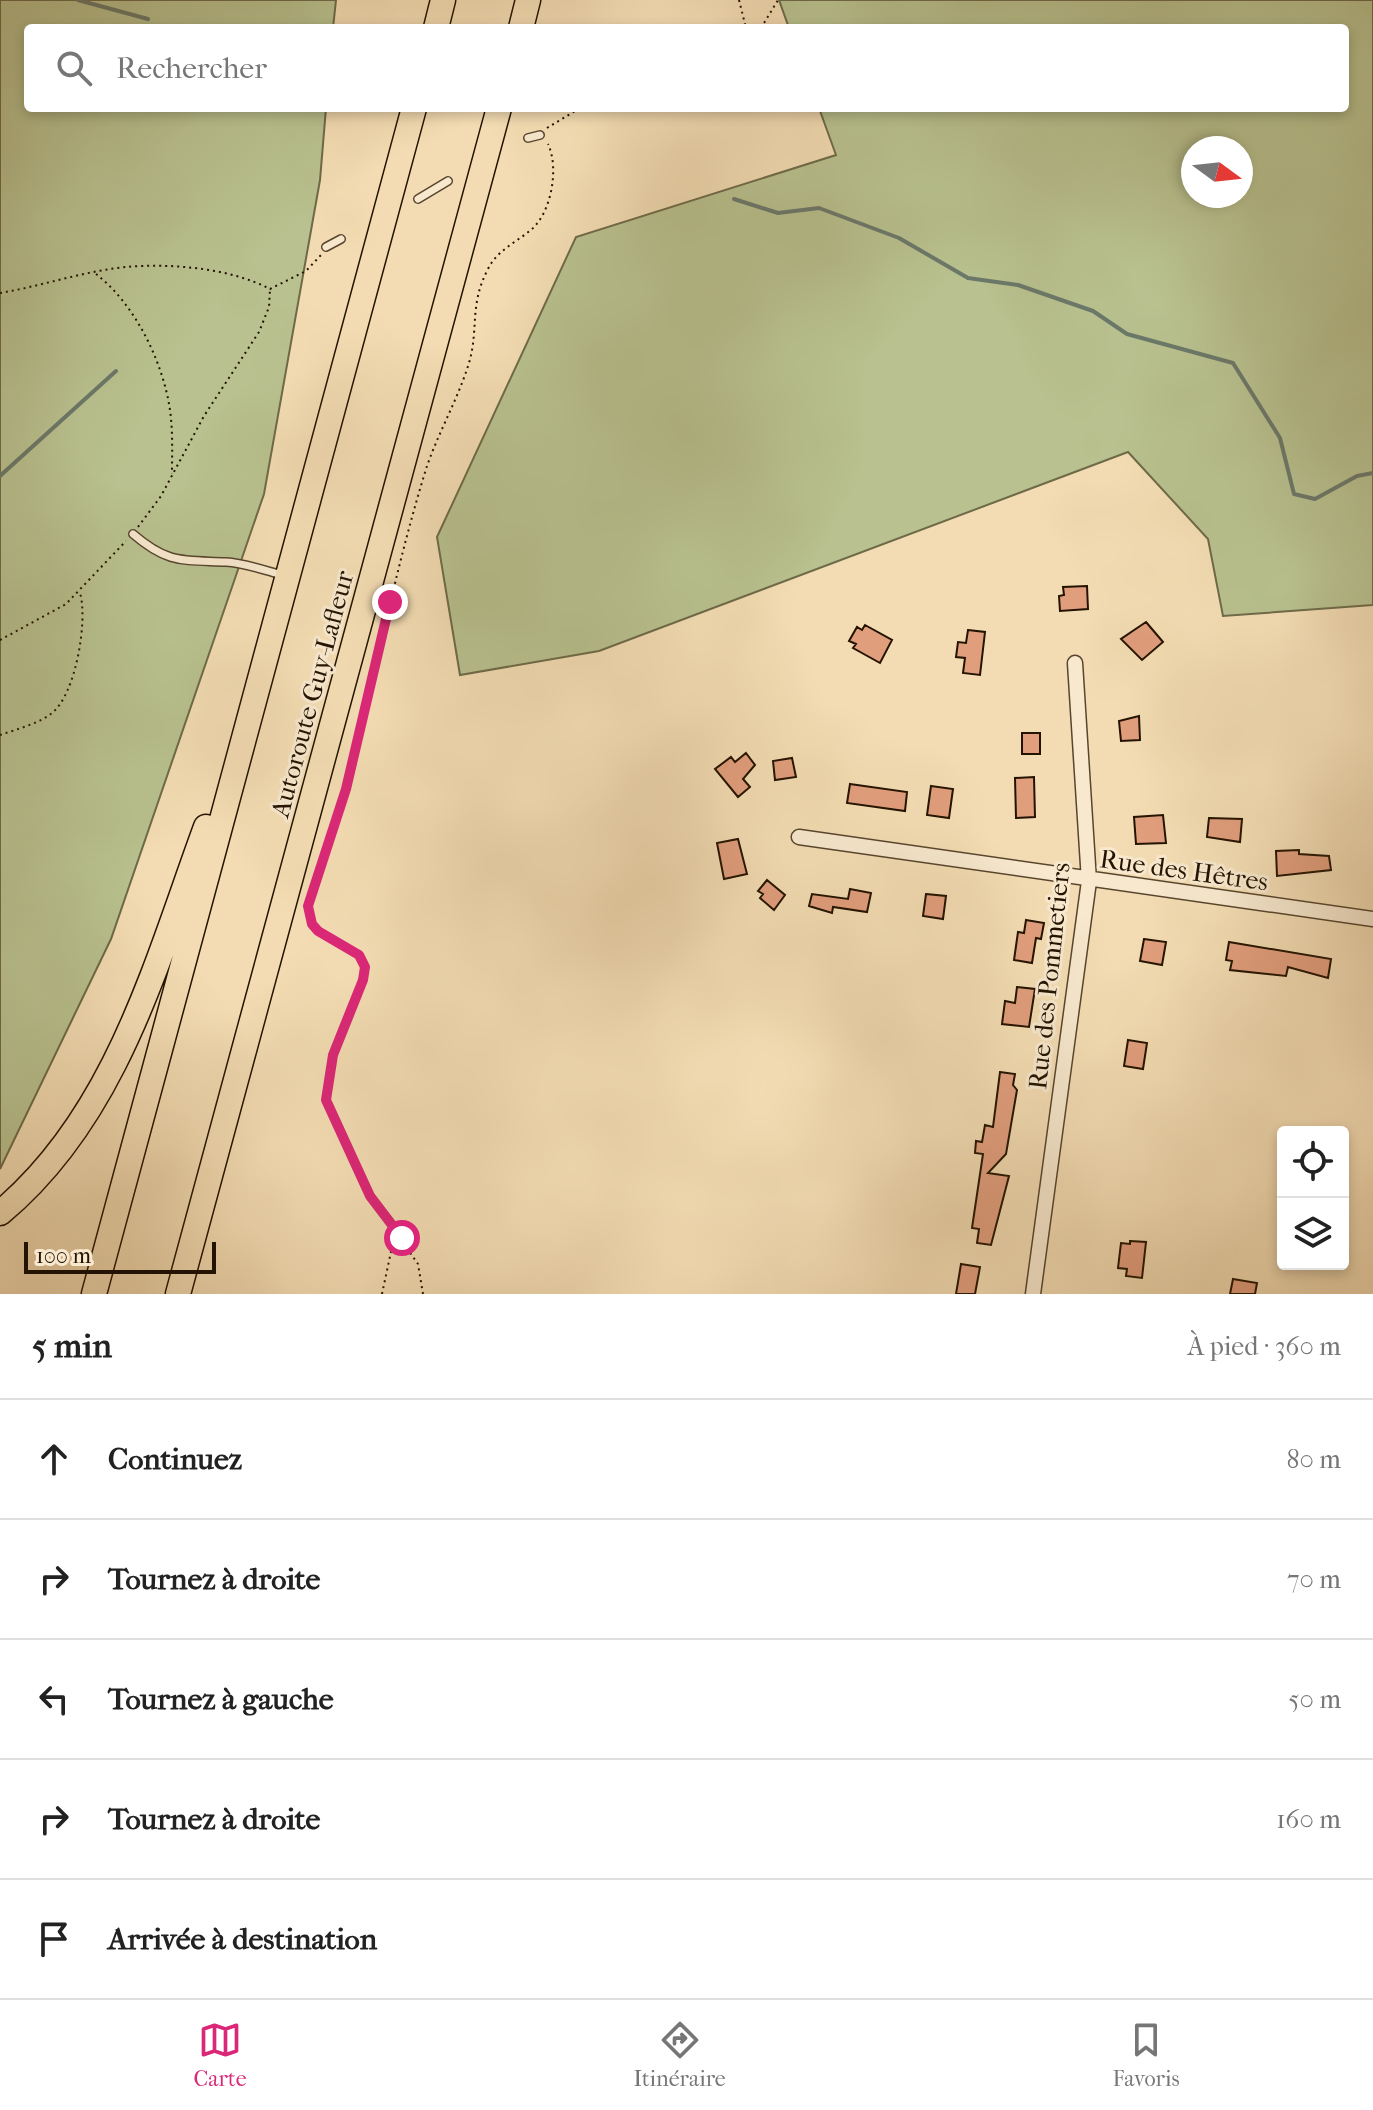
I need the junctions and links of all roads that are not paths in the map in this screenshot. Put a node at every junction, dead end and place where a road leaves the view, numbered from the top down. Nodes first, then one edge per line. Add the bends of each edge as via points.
1 (443, 0) edge
2 (528, 0) edge
3 (437, 24) edge
4 (522, 24) edge
5 (413, 112) edge
6 (498, 112) edge
7 (540, 135) road end
8 (528, 138) dead end
9 (448, 181) dead end
10 (418, 199) dead end
11 (341, 239) dead end
12 (326, 247) road end
13 (133, 534) road end
14 (288, 577) junction
15 (1075, 663) dead end
16 (261, 674) junction
17 (799, 837) dead end
18 (1089, 881) junction
19 (1373, 919) edge
20 (0, 1213) edge
21 (94, 1294) edge
22 (178, 1294) edge
23 (1033, 1294) edge

1 - 3 highway
2 - 4 highway
5 - 14 highway, Autoroute Guy-Lafleur
6 - 22 highway, Autoroute Guy-Lafleur
7 - 8 lane
9 - 10 lane
11 - 12 lane
13 - 14 lane via 166,558 242,564
14 - 16 highway, Autoroute Guy-Lafleur
15 - 18 street, Rue des Pommetiers
16 - 20 highway via 154,970 113,1067 58,1154
16 - 21 highway, Autoroute Guy-Lafleur
17 - 18 street, Rue des Hêtres
18 - 19 street, Rue des Hêtres
18 - 23 street, Rue des Pommetiers

